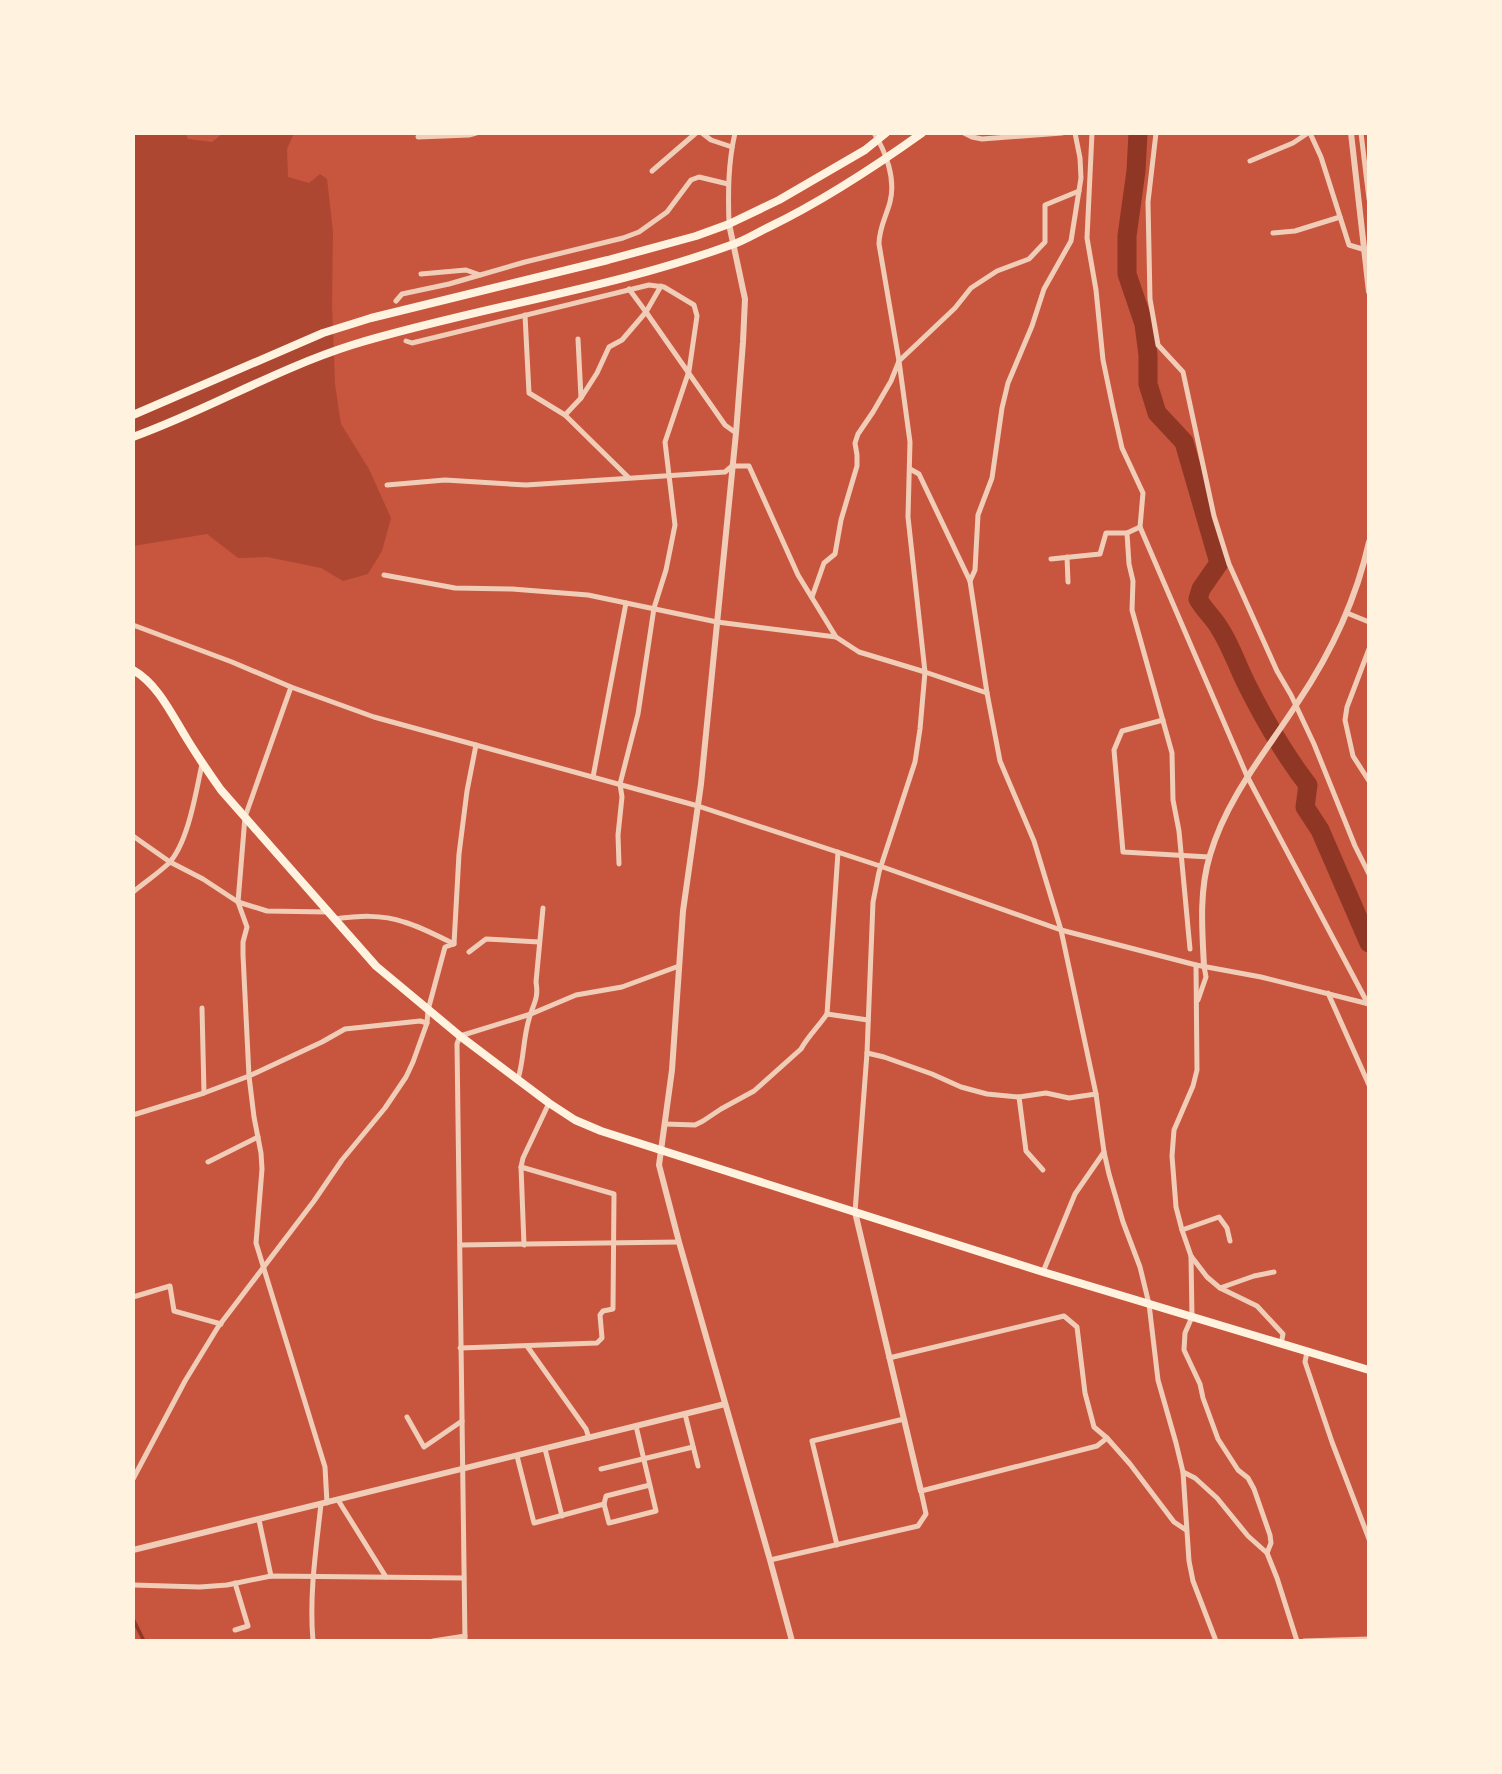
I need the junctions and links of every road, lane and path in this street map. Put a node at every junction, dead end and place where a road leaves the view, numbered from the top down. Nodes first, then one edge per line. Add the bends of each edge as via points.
1 (476, 133) edge
2 (696, 133) edge
3 (702, 133) edge
4 (735, 133) edge
5 (886, 133) edge
6 (922, 133) edge
7 (964, 133) edge
8 (1062, 133) edge
9 (1075, 133) edge
10 (1093, 133) edge
11 (1156, 133) edge
12 (1309, 133) edge
13 (1351, 133) edge
14 (1361, 133) edge
15 (875, 136) edge
16 (418, 137) dead end
17 (732, 147) junction
18 (886, 159) junction
19 (1250, 161) dead end
20 (652, 171) dead end
21 (727, 184) junction
22 (1079, 191) junction
23 (1369, 199) edge
24 (1340, 217) junction
25 (729, 224) junction
26 (1273, 233) dead end
27 (733, 244) junction
28 (1367, 251) edge
29 (421, 274) dead end
30 (480, 275) junction
31 (661, 286) junction
32 (629, 289) junction
33 (1369, 292) edge
34 (396, 301) dead end
35 (646, 312) junction
36 (525, 315) junction
37 (578, 339) dead end
38 (406, 341) dead end
39 (899, 361) junction
40 (688, 371) junction
41 (580, 398) junction
42 (133, 415) edge
43 (565, 415) junction
44 (736, 433) junction
45 (133, 437) edge
46 (732, 466) junction
47 (910, 469) junction
48 (668, 476) junction
49 (629, 477) junction
50 (387, 485) dead end
51 (1140, 527) junction
52 (1127, 533) junction
53 (1369, 542) edge
54 (1067, 557) junction
55 (1051, 559) dead end
56 (1366, 572) edge
57 (384, 575) dead end
58 (970, 581) junction
59 (1068, 582) dead end
60 (812, 597) junction
61 (626, 603) junction
62 (654, 608) junction
63 (1348, 613) junction
64 (717, 622) junction
65 (1369, 622) edge
66 (133, 625) edge
67 (836, 637) junction
68 (1369, 651) edge
69 (133, 670) edge
70 (925, 672) junction
71 (291, 687) junction
72 (987, 693) junction
73 (1163, 720) junction
74 (476, 745) junction
75 (202, 764) junction
76 (1249, 774) junction
77 (593, 777) junction
78 (1369, 781) edge
79 (620, 784) junction
80 (698, 806) junction
81 (245, 817) junction
82 (133, 836) edge
83 (838, 852) junction
84 (1182, 855) junction
85 (1209, 856) junction
86 (170, 862) junction
87 (619, 864) dead end
88 (880, 866) junction
89 (1369, 874) edge
90 (133, 892) edge
91 (238, 902) junction
92 (543, 908) dead end
93 (330, 915) junction
94 (1061, 930) junction
95 (539, 942) junction
96 (454, 944) junction
97 (1190, 949) dead end
98 (469, 952) dead end
99 (679, 965) junction
100 (1196, 965) junction
101 (1205, 966) junction
102 (1328, 993) junction
103 (1196, 1003) junction
104 (1369, 1005) edge
105 (202, 1008) dead end
106 (428, 1010) junction
107 (531, 1014) junction
108 (827, 1014) junction
109 (868, 1020) junction
110 (427, 1023) junction
111 (460, 1036) junction
112 (867, 1053) junction
113 (249, 1076) junction
114 (517, 1079) junction
115 (1369, 1085) edge
116 (204, 1093) junction
117 (1096, 1094) junction
118 (1019, 1097) junction
119 (549, 1103) junction
120 (133, 1115) edge
121 (665, 1124) junction
122 (258, 1137) junction
123 (662, 1149) junction
124 (1104, 1152) junction
125 (208, 1162) dead end
126 (521, 1167) junction
127 (1043, 1170) dead end
128 (855, 1212) junction
129 (1182, 1230) junction
130 (1230, 1241) dead end
131 (679, 1242) junction
132 (613, 1244) junction
133 (460, 1245) junction
134 (524, 1245) junction
135 (1191, 1256) junction
136 (263, 1267) junction
137 (1043, 1272) junction
138 (1274, 1272) dead end
139 (1220, 1288) junction
140 (133, 1297) edge
141 (1149, 1304) junction
142 (1192, 1317) junction
143 (221, 1324) junction
144 (1281, 1344) junction
145 (527, 1346) junction
146 (460, 1348) junction
147 (1307, 1352) junction
148 (889, 1358) junction
149 (1369, 1370) edge
150 (725, 1404) junction
151 (685, 1414) junction
152 (407, 1417) dead end
153 (904, 1419) junction
154 (462, 1421) junction
155 (636, 1426) junction
156 (589, 1438) junction
157 (1107, 1438) junction
158 (693, 1447) junction
159 (545, 1448) junction
160 (517, 1455) junction
161 (644, 1459) junction
162 (698, 1466) dead end
163 (463, 1469) junction
164 (601, 1469) dead end
165 (1183, 1472) junction
166 (133, 1479) edge
167 (650, 1485) junction
168 (921, 1491) junction
169 (338, 1500) junction
170 (324, 1504) junction
171 (604, 1504) junction
172 (562, 1516) junction
173 (259, 1520) junction
174 (1186, 1530) junction
175 (1369, 1539) edge
176 (837, 1545) junction
177 (133, 1550) edge
178 (1267, 1553) junction
179 (770, 1560) junction
180 (271, 1576) junction
181 (313, 1576) junction
182 (386, 1577) junction
183 (464, 1578) junction
184 (235, 1583) junction
185 (133, 1585) edge
186 (235, 1630) dead end
187 (465, 1638) edge
188 (1369, 1639) edge
189 (313, 1641) edge
190 (433, 1641) edge
191 (792, 1641) edge
192 (1216, 1641) edge
193 (1297, 1641) edge
194 (1304, 1641) edge

1 - 16 street
2 - 20 street
3 - 17 street
4 - 17 street
5 - 15 highway
6 - 18 highway
7 - 8 street via 982,139
9 - 22 street
10 - 51 street via 1087,238 1116,421 1122,447 1143,493
11 - 89 street via 1149,225 1150,299 1158,345 1183,372 1229,564
12 - 19 street
12 - 24 street
13 - 28 street
14 - 23 street
15 - 18 street
15 - 25 highway via 865,150
17 - 21 street
18 - 27 highway via 801,212
18 - 39 street via 892,189 879,244
21 - 25 street
21 - 30 street via 699,177 691,180 667,212 639,232
22 - 39 street via 1045,205 1045,242 1029,259 997,271 971,288
22 - 58 street via 1071,241 1044,289 1008,383 992,478 978,515 975,570
24 - 26 street
24 - 28 street via 1349,244
25 - 27 street
25 - 42 highway via 323,333
27 - 44 street via 744,299
27 - 45 highway via 632,275 389,334 322,355
28 - 33 street
29 - 30 street via 467,270
30 - 34 street via 402,295
31 - 32 street
31 - 35 street
31 - 40 street via 694,305 697,316
32 - 35 street
32 - 36 street
35 - 40 street
35 - 41 street via 622,340 609,347
36 - 38 street
36 - 43 street via 529,393
37 - 41 street
39 - 47 street
39 - 60 street via 858,434 857,466 835,554 824,563
40 - 44 street via 725,425
40 - 48 street via 666,442
41 - 43 street
43 - 49 street
44 - 46 street
46 - 48 street via 725,472
46 - 60 street via 749,466
46 - 64 street
47 - 58 street via 919,474
47 - 70 street via 908,517
48 - 49 street
48 - 62 street via 675,525
49 - 50 street via 526,485 444,480
51 - 52 street
51 - 76 street
52 - 54 street via 1106,533 1100,554
52 - 73 street via 1132,610
53 - 56 street
54 - 55 street
54 - 59 street
56 - 63 street
57 - 61 street via 455,588 588,595
58 - 72 street
60 - 67 street
61 - 62 street
61 - 77 street
62 - 64 street
62 - 79 street via 638,714
63 - 65 street
63 - 76 street via 1325,660
64 - 67 street
64 - 80 street
66 - 71 street
67 - 70 street via 859,652
68 - 78 street via 1345,720 1353,756
69 - 75 highway via 160,695
70 - 72 street
70 - 88 street via 915,762
71 - 74 street via 374,717
71 - 81 street
72 - 94 street via 1000,761 1034,841
73 - 84 street via 1172,753 1173,800
73 - 84 street via 1122,731 1114,750 1123,852
74 - 77 street
74 - 96 street via 459,854
75 - 81 highway
75 - 86 street via 191,813
76 - 85 street via 1228,808
76 - 104 street
77 - 79 street
79 - 80 street
79 - 87 street
80 - 83 street
80 - 99 street
81 - 91 street
81 - 93 highway
82 - 86 street
83 - 88 street
83 - 108 street
84 - 85 street
84 - 97 street
85 - 101 street via 1201,912
86 - 90 street
86 - 91 street
88 - 94 street
88 - 109 street via 873,902
91 - 93 street via 267,911
91 - 113 street via 247,927 243,955
92 - 95 street
93 - 96 street via 386,917
93 - 106 highway via 376,966
94 - 100 street
94 - 117 street
95 - 98 street via 486,939
95 - 107 street via 537,1002
96 - 106 street via 445,947
99 - 107 street via 622,987 576,995
99 - 121 street
100 - 101 street
100 - 103 street
101 - 102 street
101 - 103 street via 1205,985
102 - 104 street
102 - 115 street
103 - 129 street via 1197,1070 1174,1130 1172,1156
105 - 116 street
106 - 110 street
106 - 111 highway
107 - 111 street
107 - 114 street
108 - 109 street
108 - 121 street via 802,1049 754,1091 695,1125
109 - 112 street
110 - 113 street via 345,1029
110 - 136 street via 406,1077
111 - 114 highway
111 - 133 street
112 - 118 street via 961,1087
112 - 128 street
113 - 116 street
113 - 122 street
114 - 119 highway
116 - 120 street
117 - 118 street
117 - 124 street
118 - 127 street via 1026,1151
119 - 123 highway via 601,1131
119 - 126 street
121 - 123 street
122 - 125 street
122 - 136 street via 262,1169 256,1243
123 - 128 highway
123 - 131 street via 660,1165
124 - 137 street via 1075,1194
124 - 141 street
126 - 132 street via 614,1194
126 - 134 street
128 - 137 highway
128 - 148 street
129 - 130 street via 1219,1217
129 - 135 street
131 - 132 street
131 - 150 street
132 - 134 street
132 - 145 street via 613,1308 600,1315 602,1338 597,1343
133 - 134 street
133 - 146 street
135 - 139 street
135 - 142 street
136 - 143 street
136 - 170 street via 325,1467
137 - 141 highway
138 - 139 street
139 - 144 street via 1257,1307 1283,1334
140 - 143 street via 170,1286 174,1311
141 - 142 highway
141 - 165 street via 1158,1380
142 - 144 highway
142 - 178 street via 1184,1350 1218,1439 1254,1489 1270,1535
143 - 166 street
144 - 147 highway
145 - 146 street
145 - 156 street
146 - 154 street
147 - 149 highway
147 - 175 street via 1305,1362
148 - 153 street
148 - 157 street via 1064,1316 1077,1327 1094,1427
150 - 151 street
150 - 179 street
151 - 155 street
151 - 158 street
152 - 154 street via 425,1447
153 - 168 street
153 - 176 street via 812,1441
154 - 163 street
155 - 156 street
155 - 161 street
156 - 159 street
157 - 168 street via 1097,1446
157 - 174 street via 1174,1522
158 - 161 street
158 - 162 street
159 - 160 street
159 - 172 street
160 - 163 street
160 - 172 street via 534,1524
161 - 164 street
161 - 167 street
163 - 169 street
163 - 183 street
165 - 174 street
165 - 178 street via 1217,1498
167 - 171 street via 606,1496
167 - 171 street via 656,1511 609,1523
168 - 176 street via 926,1514 918,1526
169 - 170 street
169 - 182 street
170 - 173 street
170 - 181 street
171 - 172 street
173 - 177 street
173 - 180 street
174 - 192 street via 1193,1581
176 - 179 street
178 - 193 street
179 - 191 street
180 - 181 street
180 - 184 street
181 - 182 street
181 - 189 street
182 - 183 street
183 - 187 street
184 - 185 street
184 - 186 street via 248,1626
187 - 190 street
188 - 194 street

